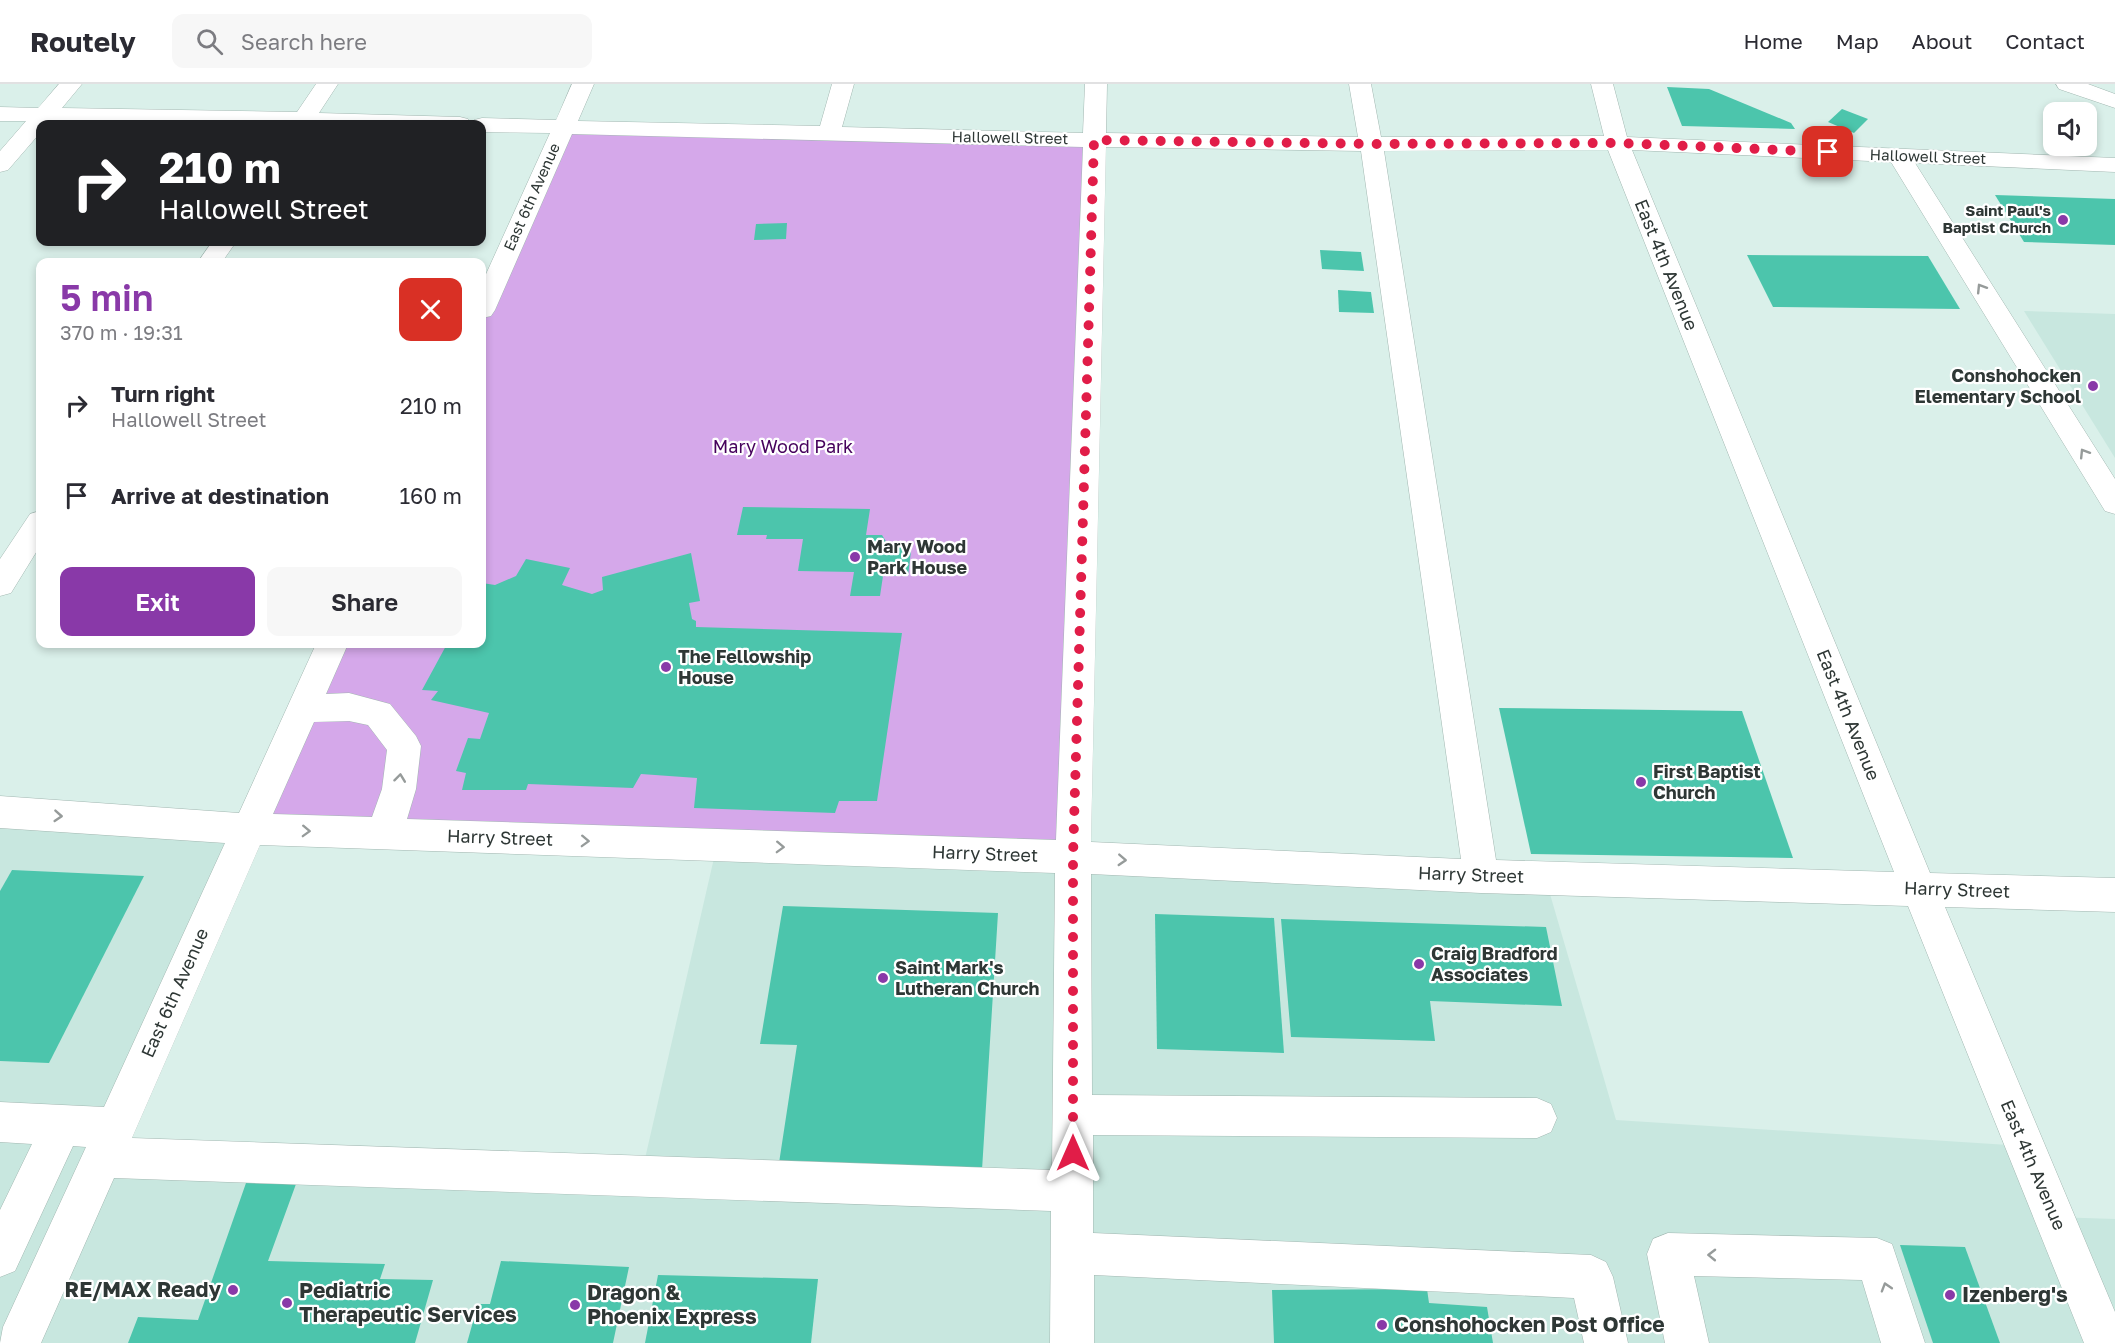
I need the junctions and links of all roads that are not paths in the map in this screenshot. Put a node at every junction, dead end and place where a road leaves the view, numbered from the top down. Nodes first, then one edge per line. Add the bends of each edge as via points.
1 (71, 84) edge
2 (327, 84) edge
3 (583, 84) edge
4 (843, 84) edge
5 (1096, 84) edge
6 (1360, 84) edge
7 (1602, 84) edge
8 (2067, 84) edge
9 (2115, 101) edge
10 (0, 114) edge
11 (43, 116) junction
12 (39, 120) edge
13 (216, 120) edge
14 (303, 120) edge
15 (36, 124) edge
16 (486, 125) edge
17 (563, 128) junction
18 (829, 134) junction
19 (1094, 140) junction
20 (1617, 143) junction
21 (1371, 144) junction
22 (1898, 156) junction
23 (0, 165) edge
24 (2115, 165) edge
25 (486, 301) edge
26 (2115, 503) edge
27 (36, 528) edge
28 (0, 584) edge
29 (330, 648) edge
30 (303, 708) junction
31 (0, 812) edge
32 (248, 829) junction
33 (384, 834) junction
34 (1073, 857) junction
35 (1481, 876) junction
36 (1919, 889) junction
37 (2115, 895) edge
38 (1074, 1115) junction
39 (1537, 1118) dead end
40 (0, 1122) edge
41 (62, 1125) junction
42 (109, 1142) junction
43 (1073, 1191) junction
44 (1073, 1253) junction
45 (0, 1256) edge
46 (19, 1343) edge
47 (1072, 1343) edge
48 (1606, 1343) edge
49 (1687, 1343) edge
50 (1903, 1343) edge
51 (2106, 1343) edge

1 - 11 street
2 - 14 street
3 - 17 street, East 6th Avenue
4 - 18 street
5 - 19 street
6 - 21 street
7 - 20 street, East 4th Avenue
8 - 9 street
10 - 11 street
11 - 12 street
11 - 13 street
15 - 23 street
16 - 17 street, Hallowell Street
17 - 18 street, Hallowell Street
17 - 25 street, East 6th Avenue
18 - 19 street, Hallowell Street
19 - 21 street, Hallowell Street
19 - 34 street
20 - 21 street, Hallowell Street
20 - 22 street, Hallowell Street
20 - 36 street, East 4th Avenue
21 - 35 street
22 - 24 street, Hallowell Street
26 -> 22 street
27 - 28 street
29 - 30 street, East 6th Avenue
30 - 32 street, East 6th Avenue
33 -> 30 street via 399,789 404,746 378,714 349,707
31 -> 32 street, Harry Street
32 -> 33 street, Harry Street
32 - 42 street, East 6th Avenue
33 -> 34 street, Harry Street
34 -> 35 street, Harry Street
34 - 38 street
35 - 36 street, Harry Street
36 - 37 street, Harry Street
36 - 51 street, East 4th Avenue
38 - 39 street
38 - 43 street
40 - 41 street
41 - 42 street
41 - 45 street
42 - 43 street
42 - 46 street, East 6th Avenue
43 - 44 street
44 - 47 street
44 - 48 street via 1591,1277
50 -> 49 street via 1877,1259 1668,1254

